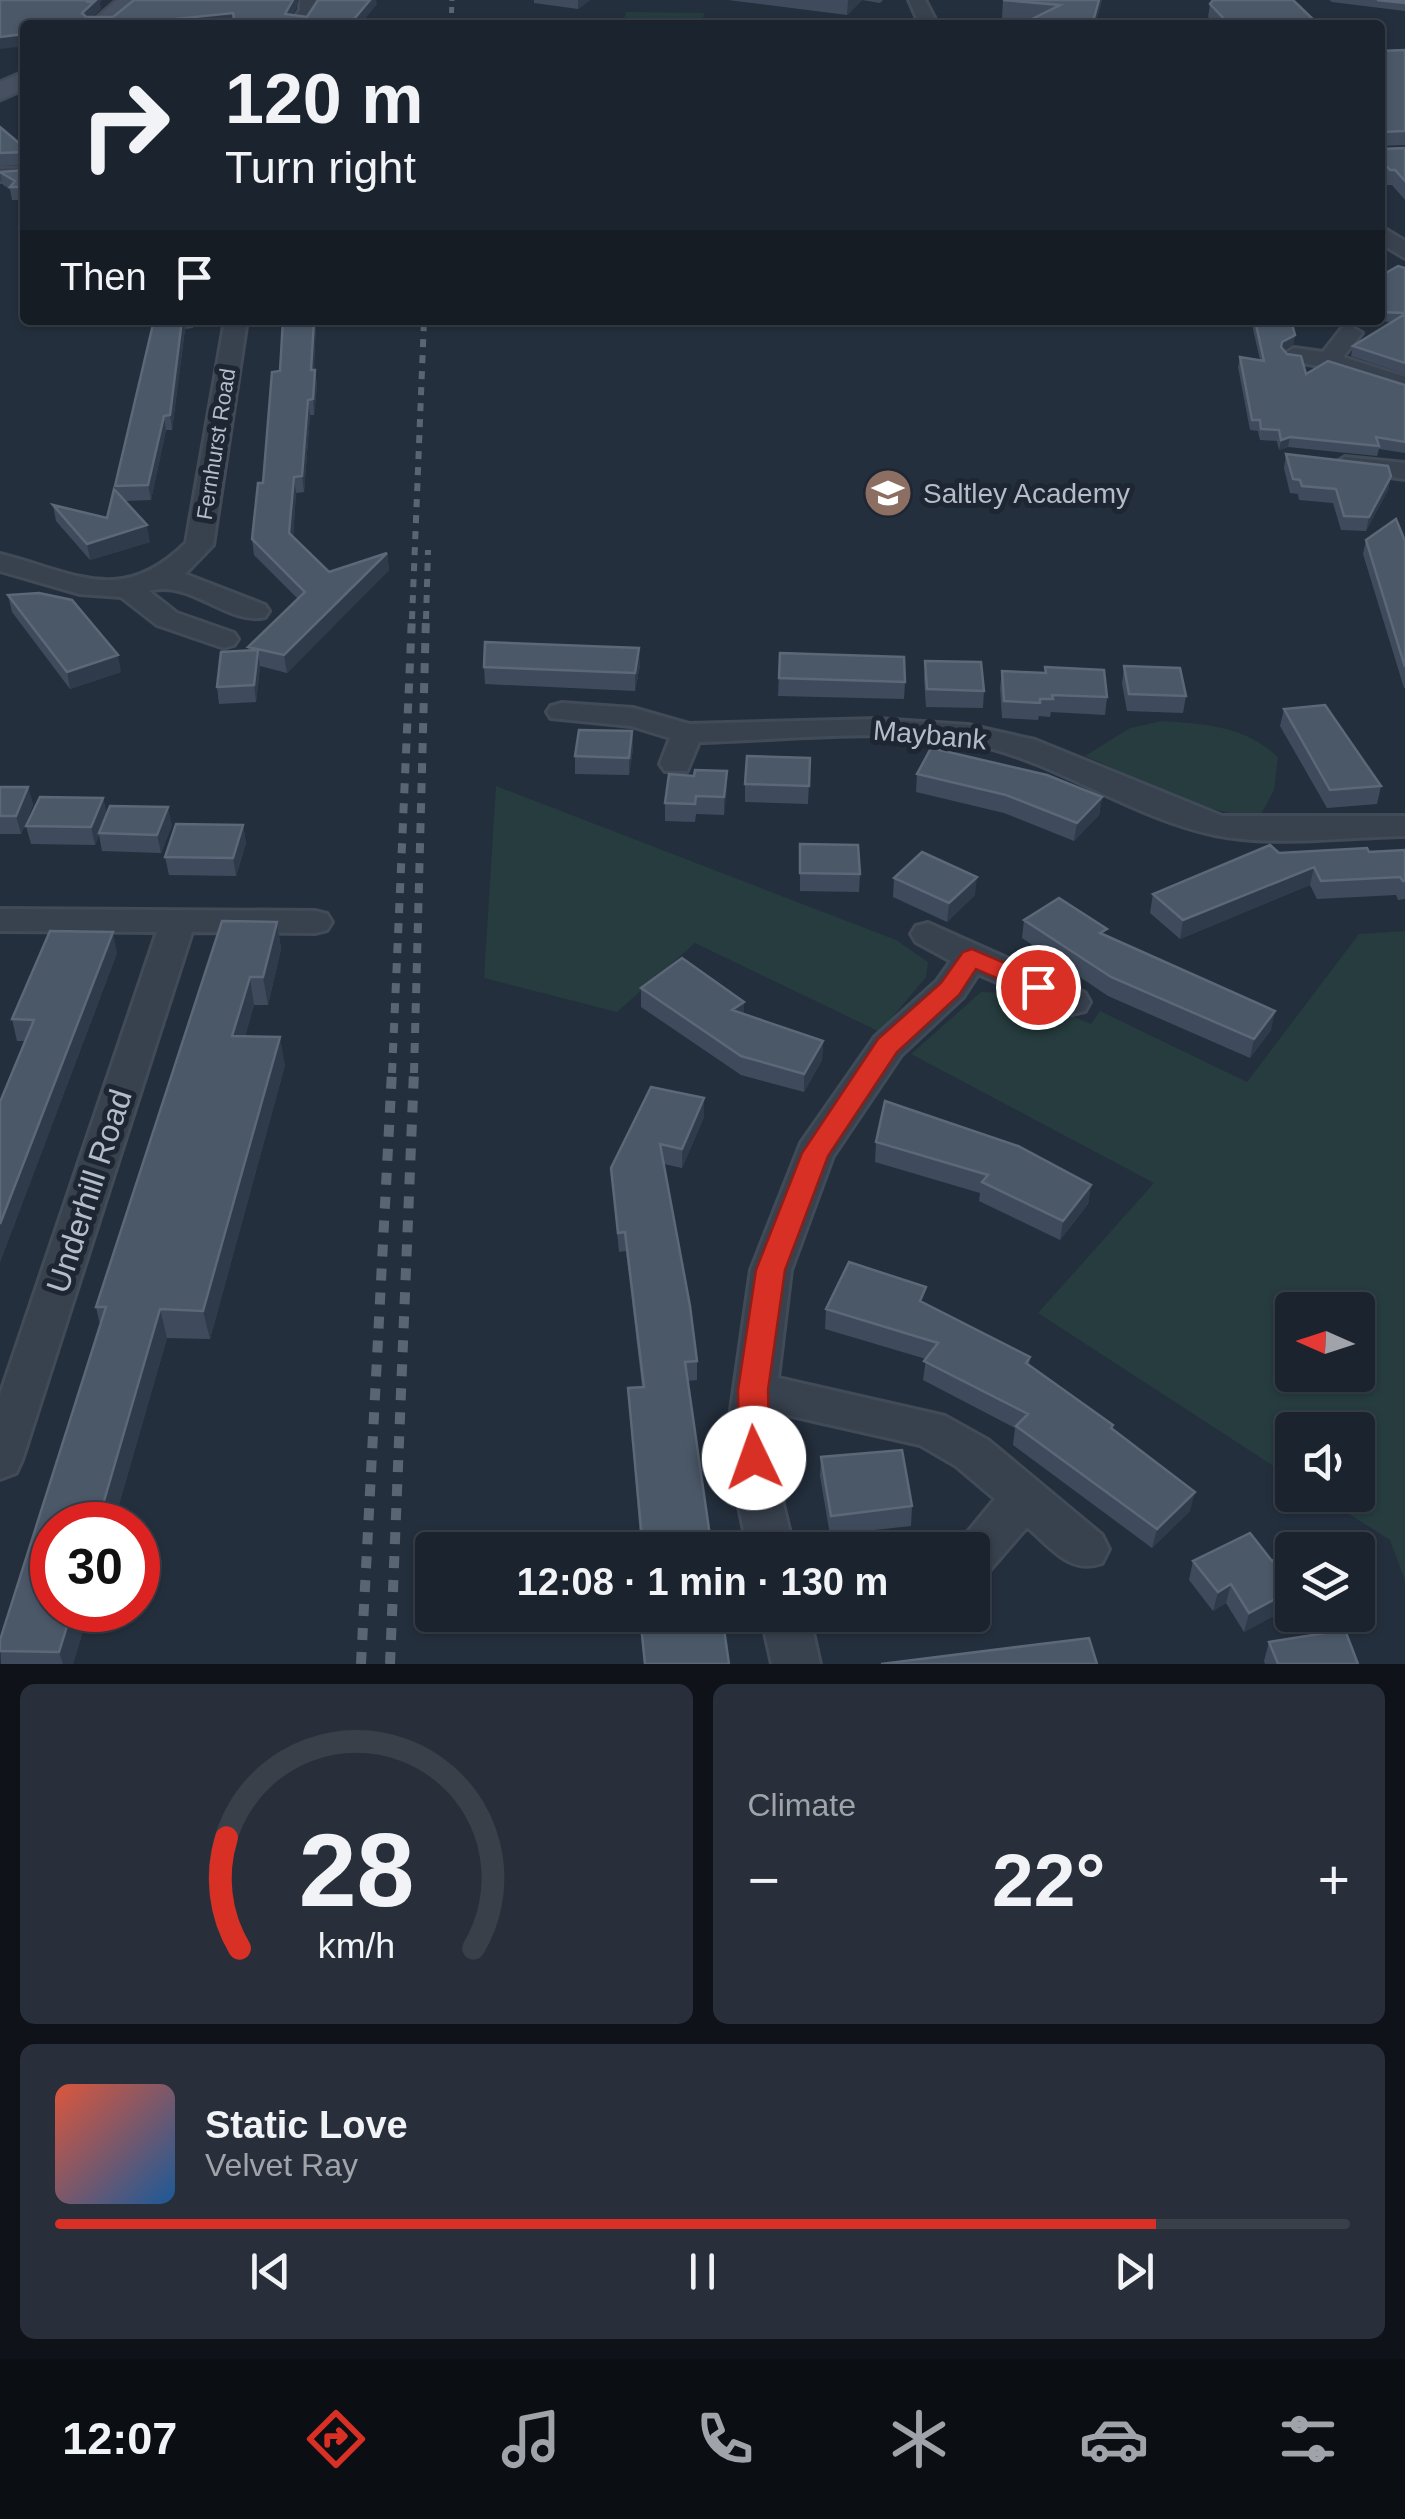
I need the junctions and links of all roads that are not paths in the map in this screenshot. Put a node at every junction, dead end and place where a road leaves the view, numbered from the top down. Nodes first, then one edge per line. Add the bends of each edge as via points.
1 (131, 0) edge
2 (106, 20) edge
3 (1385, 236) edge
4 (1405, 252) edge
5 (235, 325) edge
6 (1350, 332) dead end
7 (1294, 354) edge
8 (1328, 360) junction
9 (1405, 385) edge
10 (1327, 463) edge
11 (1405, 471) edge
12 (0, 562) edge
13 (166, 576) junction
14 (130, 590) junction
15 (255, 611) dead end
16 (224, 640) dead end
17 (562, 712) dead end
18 (686, 733) junction
19 (676, 764) dead end
20 (1405, 826) edge
21 (0, 920) edge
22 (178, 922) junction
23 (315, 922) dead end
24 (928, 934) dead end
25 (972, 957) junction
26 (1072, 1002) dead end
27 (753, 1390) junction
28 (0, 1460) edge
29 (1026, 1496) junction
30 (766, 1532) edge
31 (990, 1537) edge
32 (1086, 1549) dead end
33 (789, 1632) edge
34 (796, 1664) edge

1 - 2 street
3 - 4 street
5 - 13 street, Fernhurst Road via 199,545
6 - 8 street
7 - 8 street
8 - 9 street
10 - 11 street
12 - 14 street via 90,588
13 - 14 street, Fernhurst Road
13 - 15 street
14 - 16 street via 167,619
17 - 18 street, Maybank via 633,717
18 - 19 street
18 - 20 street, Maybank via 878,728 968,734 1024,748 1219,826
21 - 22 street
22 - 23 street
22 - 28 street, Underhill Road
24 - 25 street
25 - 26 street
25 - 27 street via 950,989 888,1046 815,1153 770,1270
27 - 29 street via 930,1429
27 - 30 street via 751,1424
29 - 31 street
29 - 32 street
33 - 34 street

